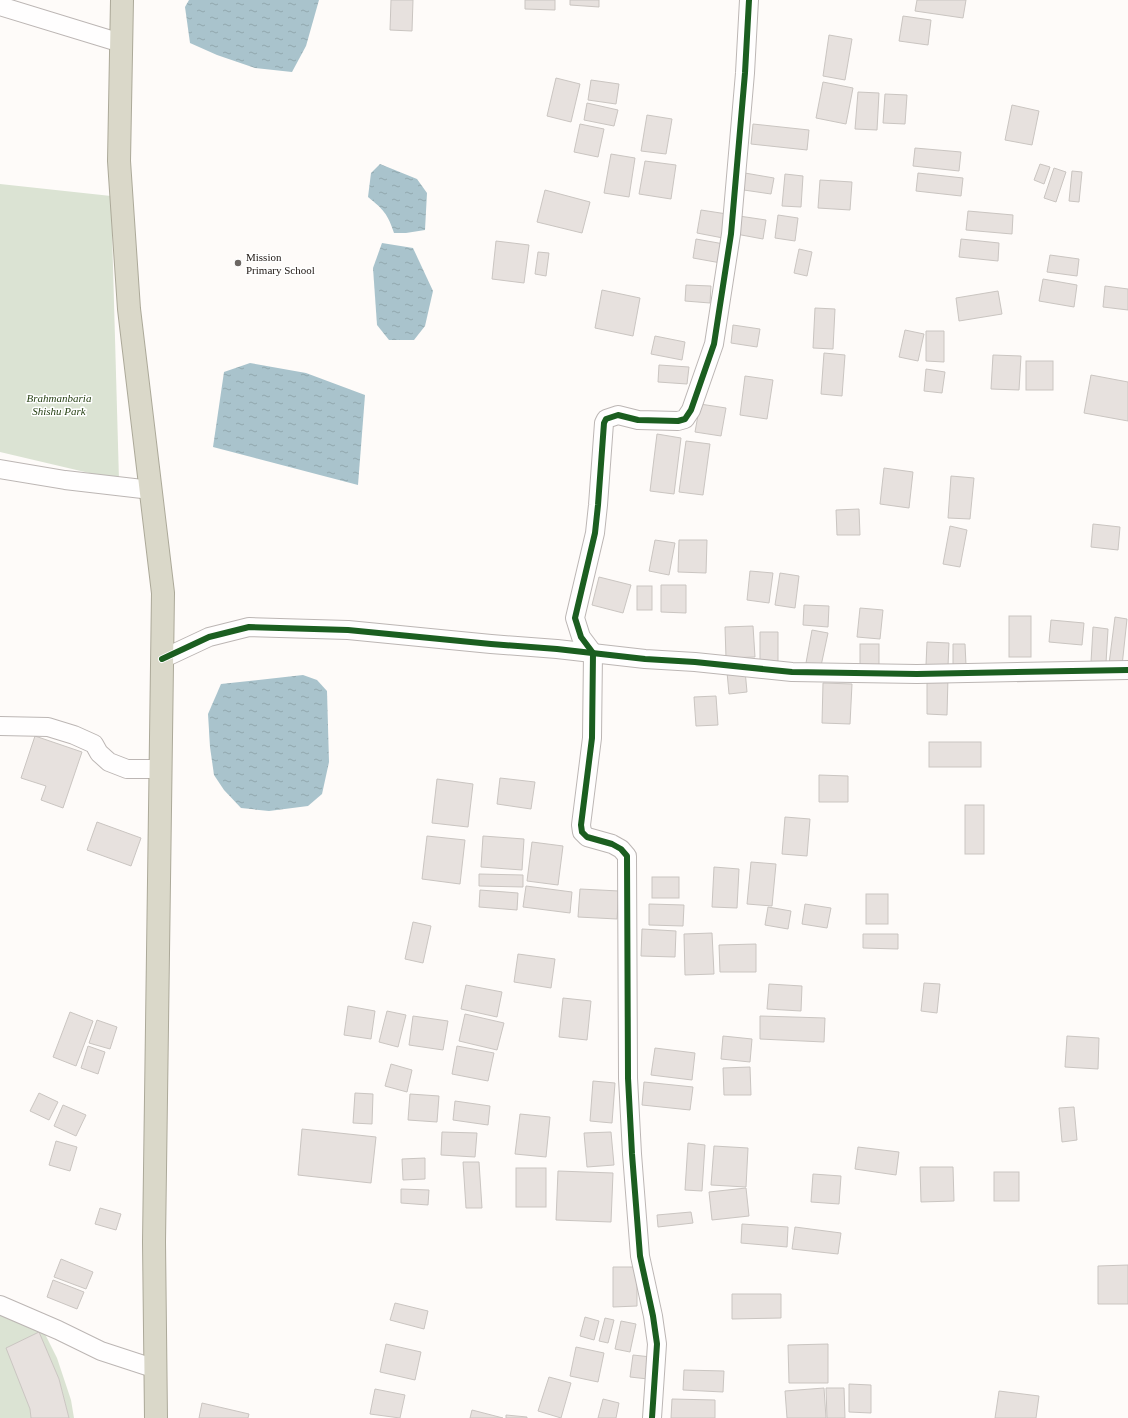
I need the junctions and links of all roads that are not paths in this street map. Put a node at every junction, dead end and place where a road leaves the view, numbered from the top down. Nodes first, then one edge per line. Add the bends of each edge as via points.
1 (122, 0) edge
2 (749, 0) edge
3 (0, 6) edge
4 (122, 43) junction
5 (0, 470) edge
6 (151, 490) junction
7 (593, 654) junction
8 (162, 659) junction
9 (1128, 670) edge
10 (0, 726) edge
11 (160, 769) junction
12 (0, 1304) edge
13 (156, 1369) junction
14 (156, 1418) edge
15 (652, 1418) edge

1 - 4 highway
2 - 7 street via 731,234 714,344 691,410 685,419 638,420 618,415 606,418 604,423 595,533 575,618 581,637
3 - 4 street
4 - 6 highway via 120,177 129,309
5 - 6 street
6 - 8 highway via 163,593
7 - 8 street via 348,630 249,627 209,636
7 - 9 street via 792,672 917,674
7 - 15 street via 592,738 581,825 582,832 587,837 612,844 627,856 629,1094 640,1256 657,1344
8 - 11 highway
10 - 11 street via 48,727 94,744 109,762 128,770
11 - 13 highway via 154,1242
12 - 13 street via 101,1351
13 - 14 highway

